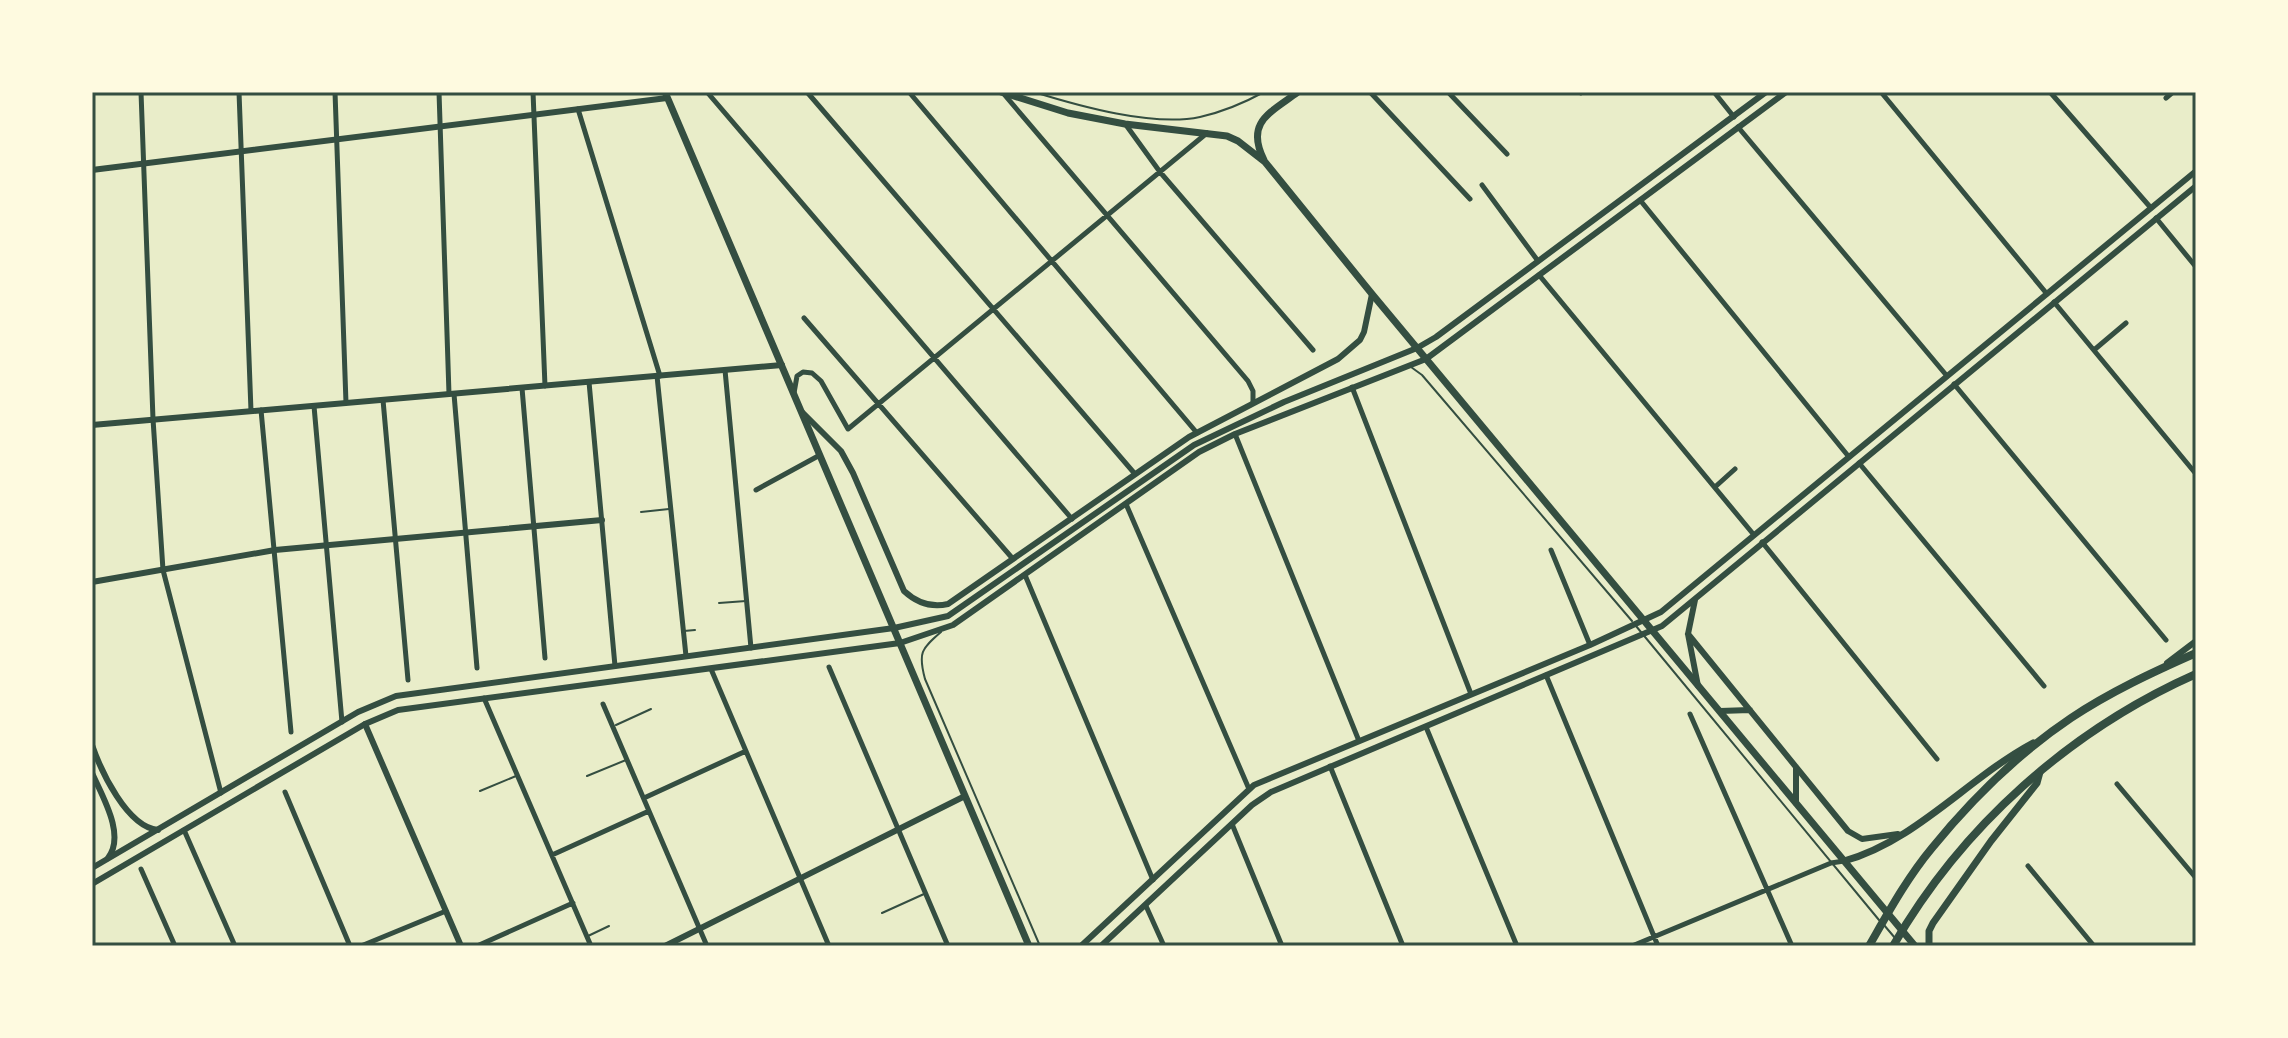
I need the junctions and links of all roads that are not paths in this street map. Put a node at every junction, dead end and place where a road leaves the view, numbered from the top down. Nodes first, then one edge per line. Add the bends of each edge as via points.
1 (141, 92) edge
2 (239, 92) edge
3 (335, 92) edge
4 (439, 92) edge
5 (533, 92) edge
6 (707, 92) edge
7 (807, 92) edge
8 (909, 92) edge
9 (1002, 92) edge
10 (1034, 92) edge
11 (1264, 92) edge
12 (1298, 92) edge
13 (1370, 92) edge
14 (1448, 92) edge
15 (1714, 92) edge
16 (1766, 92) edge
17 (1786, 92) edge
18 (1881, 92) edge
19 (2050, 92) edge
20 (2173, 92) edge
21 (666, 95) edge
22 (2166, 98) dead end
23 (578, 109) junction
24 (534, 115) junction
25 (1734, 117) junction
26 (1125, 124) junction
27 (440, 126) junction
28 (1738, 127) junction
29 (1208, 133) junction
30 (337, 139) junction
31 (241, 151) junction
32 (1507, 154) dead end
33 (1265, 162) junction
34 (144, 163) junction
35 (92, 170) edge
36 (2196, 171) edge
37 (1160, 172) junction
38 (1482, 185) dead end
39 (2196, 186) edge
40 (1470, 199) dead end
41 (1640, 200) junction
42 (2151, 208) junction
43 (1107, 216) junction
44 (2156, 218) junction
45 (1589, 224) junction
46 (1597, 233) junction
47 (1052, 261) junction
48 (1538, 261) junction
49 (2196, 267) edge
50 (1539, 275) junction
51 (1372, 294) junction
52 (2047, 294) junction
53 (2054, 302) junction
54 (993, 309) junction
55 (804, 318) dead end
56 (2126, 323) dead end
57 (1417, 348) junction
58 (1313, 350) dead end
59 (2094, 350) junction
60 (934, 358) junction
61 (1426, 359) junction
62 (782, 365) junction
63 (1410, 366) junction
64 (725, 370) junction
65 (658, 376) junction
66 (1947, 376) junction
67 (589, 382) junction
68 (1954, 384) junction
69 (545, 386) junction
70 (1352, 387) junction
71 (522, 388) junction
72 (451, 394) junction
73 (794, 395) junction
74 (383, 400) junction
75 (346, 403) junction
76 (878, 404) junction
77 (1253, 404) junction
78 (314, 406) junction
79 (261, 410) junction
80 (801, 410) junction
81 (251, 411) junction
82 (153, 419) junction
83 (93, 423) edge
84 (1197, 433) junction
85 (1235, 434) junction
86 (820, 455) junction
87 (1849, 457) junction
88 (1859, 463) junction
89 (1735, 469) dead end
90 (1135, 474) junction
91 (2196, 474) edge
92 (1714, 487) junction
93 (756, 490) dead end
94 (1126, 504) junction
95 (670, 509) junction
96 (641, 512) dead end
97 (1072, 519) junction
98 (602, 520) junction
99 (533, 527) junction
100 (465, 533) junction
101 (1754, 535) junction
102 (395, 539) junction
103 (1762, 542) junction
104 (326, 545) junction
105 (275, 550) junction
106 (1551, 550) dead end
107 (1013, 560) junction
108 (163, 570) junction
109 (1025, 575) junction
110 (92, 582) edge
111 (1695, 600) junction
112 (747, 601) junction
113 (719, 603) dead end
114 (1645, 621) junction
115 (1635, 626) junction
116 (894, 628) junction
117 (695, 630) dead end
118 (683, 631) junction
119 (943, 631) junction
120 (1653, 632) junction
121 (1688, 634) junction
122 (1643, 636) junction
123 (2166, 640) dead end
124 (2196, 641) edge
125 (900, 643) junction
126 (1590, 645) junction
127 (751, 648) junction
128 (2196, 653) edge
129 (686, 656) junction
130 (545, 658) dead end
131 (615, 666) junction
132 (829, 667) dead end
133 (477, 668) dead end
134 (711, 669) junction
135 (2155, 671) junction
136 (2196, 674) edge
137 (1546, 675) junction
138 (408, 680) dead end
139 (1698, 686) junction
140 (2044, 686) dead end
141 (1471, 694) junction
142 (484, 697) junction
143 (603, 704) dead end
144 (651, 709) dead end
145 (1750, 710) junction
146 (1720, 711) junction
147 (358, 712) junction
148 (1690, 714) dead end
149 (342, 722) junction
150 (365, 724) junction
151 (612, 727) junction
152 (1426, 727) junction
153 (291, 732) dead end
154 (349, 734) junction
155 (2045, 736) junction
156 (1359, 741) junction
157 (92, 745) edge
158 (746, 751) junction
159 (627, 759) junction
160 (1937, 759) dead end
161 (1330, 766) junction
162 (1796, 767) junction
163 (2041, 769) junction
164 (92, 773) edge
165 (518, 775) junction
166 (587, 776) dead end
167 (2117, 784) dead end
168 (1249, 789) junction
169 (480, 791) dead end
170 (285, 792) dead end
171 (221, 793) junction
172 (965, 796) junction
173 (644, 798) junction
174 (1796, 803) junction
175 (649, 811) junction
176 (1232, 824) junction
177 (158, 830) junction
178 (184, 830) junction
179 (897, 830) junction
180 (1906, 833) junction
181 (552, 855) junction
182 (108, 858) junction
183 (1844, 861) junction
184 (1831, 863) junction
185 (2028, 866) dead end
186 (92, 868) edge
187 (141, 869) dead end
188 (800, 878) junction
189 (2196, 878) edge
190 (1153, 880) junction
191 (92, 884) edge
192 (1767, 889) junction
193 (925, 894) junction
194 (573, 903) junction
195 (1146, 906) junction
196 (446, 911) junction
197 (882, 913) dead end
198 (609, 926) dead end
199 (700, 928) junction
200 (587, 936) junction
201 (1654, 937) junction
202 (175, 946) edge
203 (235, 946) edge
204 (350, 946) edge
205 (361, 946) edge
206 (461, 946) edge
207 (477, 946) edge
208 (591, 946) edge
209 (665, 946) edge
210 (707, 946) edge
211 (829, 946) edge
212 (948, 946) edge
213 (1029, 946) edge
214 (1040, 946) edge
215 (1081, 946) edge
216 (1101, 946) edge
217 (1164, 946) edge
218 (1282, 946) edge
219 (1403, 946) edge
220 (1517, 946) edge
221 (1632, 946) edge
222 (1658, 946) edge
223 (1792, 946) edge
224 (1869, 946) edge
225 (1893, 946) edge
226 (1902, 946) edge
227 (1915, 946) edge
228 (1929, 946) edge
229 (2094, 946) edge

1 - 34 street
2 - 31 street
3 - 30 street
4 - 27 street
5 - 24 street
6 - 60 street
7 - 54 street
8 - 47 street
9 - 26 main road
9 - 43 street
10 - 11 lane via 1113,112 1184,119 1218,112
12 - 33 main road via 1258,129 1256,141
13 - 40 street
14 - 32 street
15 - 25 street
16 - 25 main road
17 - 28 main road
18 - 52 street
19 - 42 street
20 - 22 street
21 - 23 main road
21 - 62 main road
23 - 24 main road
23 - 65 street
24 - 27 main road
24 - 69 street
25 - 45 main road
26 - 29 main road
26 - 37 street
27 - 30 main road
27 - 72 street
28 - 41 main road
28 - 66 street
29 - 33 main road via 1238,141
29 - 37 street
30 - 31 main road
30 - 75 street
31 - 34 main road
31 - 81 street
33 - 51 main road
34 - 35 main road
34 - 82 street
36 - 42 main road
37 - 43 street
37 - 58 street
38 - 48 street
39 - 44 main road
41 - 46 main road
41 - 87 street
42 - 52 main road
43 - 47 street
43 - 77 street via 1248,381
44 - 49 street
44 - 53 main road
45 - 46 main road
45 - 48 main road
46 - 50 main road
47 - 54 street
47 - 84 street
48 - 57 main road
50 - 61 main road
50 - 92 street
51 - 57 main road
51 - 77 main road via 1366,326 1352,348
52 - 53 main road
52 - 66 main road
53 - 59 street
53 - 68 main road
54 - 60 street
54 - 90 street
55 - 76 street
56 - 59 street
57 - 61 main road
57 - 116 main road via 1194,445 948,616
59 - 91 street
60 - 76 street
60 - 97 street
61 - 63 main road
61 - 114 main road
62 - 64 main road
62 - 73 main road
63 - 70 main road
63 - 115 lane
64 - 65 main road
64 - 112 street
65 - 67 main road
65 - 95 street
66 - 87 main road
67 - 69 main road
67 - 98 street
68 - 88 main road
68 - 123 street
69 - 71 main road
70 - 85 main road
70 - 141 street
71 - 72 main road
71 - 99 street
72 - 74 main road
72 - 100 street
73 - 76 street via 797,376 812,373 848,429
73 - 80 main road
74 - 75 main road
74 - 102 street
75 - 78 main road
76 - 107 street
77 - 84 main road
78 - 79 main road
78 - 104 street
79 - 81 main road
79 - 105 street
80 - 86 main road
80 - 107 main road via 841,451 909,596 926,605 948,604
81 - 82 main road
82 - 83 main road
82 - 108 street
84 - 90 main road
85 - 94 main road via 1199,452
85 - 156 street
86 - 93 street
86 - 116 main road
87 - 101 main road
88 - 103 main road
88 - 140 street
89 - 92 street
90 - 97 main road
92 - 101 street
94 - 109 main road
94 - 168 street
95 - 96 lane
95 - 118 street
97 - 107 main road
98 - 99 main road
98 - 131 street
99 - 100 main road
99 - 130 street
100 - 102 main road
100 - 133 street
101 - 114 main road
102 - 104 main road
102 - 138 street
103 - 111 main road
103 - 160 street
104 - 105 main road
104 - 149 street
105 - 108 main road
105 - 153 street
106 - 126 street
108 - 110 main road
108 - 171 street
109 - 119 main road
109 - 190 street
111 - 120 main road
111 - 121 main road
112 - 113 lane
112 - 127 street
114 - 115 main road
114 - 120 main road
115 - 122 lane
115 - 126 main road
116 - 125 main road
116 - 127 main road
117 - 118 lane
118 - 129 street
119 - 125 main road
119 - 214 lane via 921,653 925,679
120 - 122 main road
120 - 139 main road
121 - 139 main road
121 - 145 main road
122 - 137 main road
122 - 184 lane
124 - 135 main road
125 - 134 main road
125 - 172 main road
126 - 141 main road
127 - 129 main road
128 - 135 highway
129 - 131 main road
131 - 147 main road via 404,694
132 - 179 street
134 - 142 main road
134 - 158 street
135 - 155 highway
136 - 163 highway via 2080,738
137 - 152 main road
137 - 201 street
139 - 146 main road
141 - 156 main road
142 - 150 main road via 398,710
142 - 165 street
143 - 151 street
144 - 151 lane
145 - 146 main road
145 - 162 main road
146 - 174 main road
147 - 149 main road
147 - 150 main road
148 - 192 street
149 - 154 main road
149 - 171 main road
150 - 154 main road
150 - 196 main road
151 - 159 street
152 - 161 main road
152 - 220 street
154 - 178 main road
155 - 180 main road via 2009,756
155 - 224 highway via 1931,848
156 - 168 main road
157 - 177 main road via 99,766 132,815
158 - 173 street
158 - 188 street
159 - 166 lane
159 - 173 street
161 - 176 main road via 1271,792
161 - 219 street
162 - 174 main road
162 - 180 main road via 1856,837
163 - 225 highway via 1962,850 1923,897
163 - 228 main road via 2037,783 1933,923
164 - 182 main road via 116,837
165 - 169 lane
165 - 181 street
167 - 189 street
168 - 190 main road
170 - 204 street
171 - 177 main road
172 - 179 main road
172 - 213 main road
173 - 175 street
174 - 183 main road
175 - 181 street
175 - 199 street
176 - 195 main road
176 - 218 street
177 - 182 main road
178 - 191 main road
178 - 203 street
179 - 188 main road
179 - 193 street
180 - 183 main road
181 - 194 street
182 - 186 main road
183 - 184 street
183 - 227 main road
184 - 192 street
184 - 226 lane
185 - 229 street
187 - 202 street
188 - 199 main road
188 - 211 street
190 - 215 main road
192 - 201 street
192 - 223 street
193 - 197 lane
193 - 212 street
194 - 200 street
194 - 207 street
195 - 216 main road
195 - 217 street
196 - 205 street
196 - 206 main road
198 - 200 lane
199 - 209 main road
199 - 210 street
200 - 208 street
201 - 221 street
201 - 222 street

